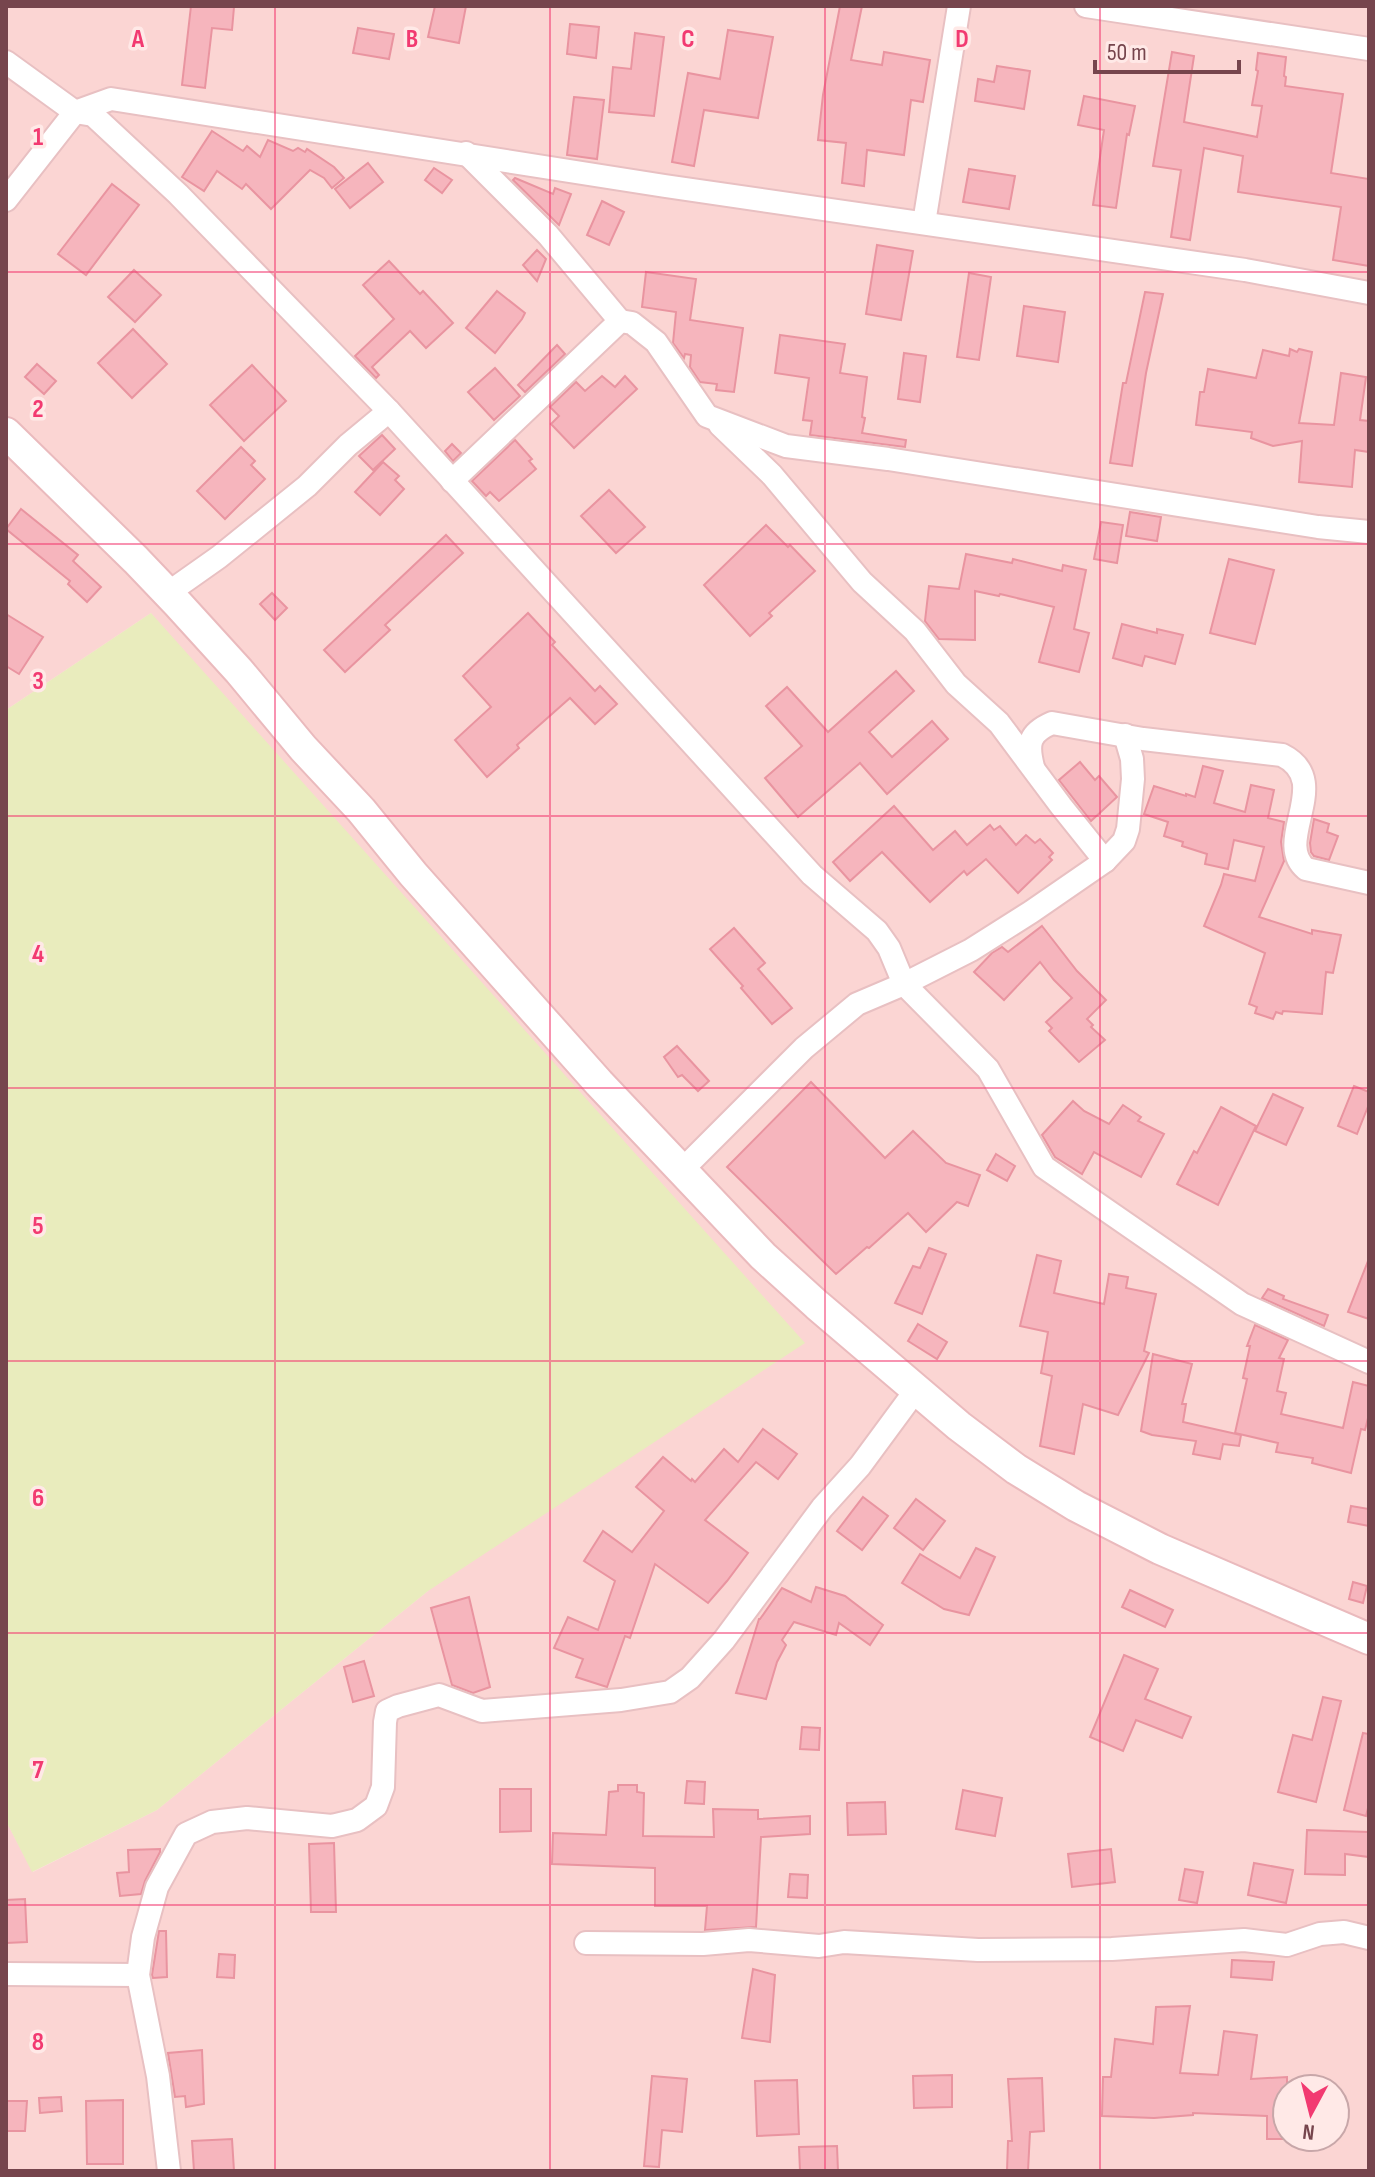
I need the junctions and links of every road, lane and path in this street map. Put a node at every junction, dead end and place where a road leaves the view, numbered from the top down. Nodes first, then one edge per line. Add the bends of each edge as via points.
1 (959, 6) edge
2 (1086, 6) edge
3 (1369, 49) edge
4 (6, 62) edge
5 (75, 112) junction
6 (466, 153) junction
7 (6, 200) edge
8 (924, 223) junction
9 (1369, 293) edge
10 (620, 321) junction
11 (389, 411) junction
12 (714, 419) junction
13 (6, 433) edge
14 (786, 446) junction
15 (767, 471) junction
16 (452, 481) junction
17 (1369, 532) edge
18 (168, 593) junction
19 (1125, 735) junction
20 (1033, 768) junction
21 (1105, 861) junction
22 (1369, 883) edge
23 (904, 984) junction
24 (681, 1171) junction
25 (1369, 1362) edge
26 (916, 1390) junction
27 (1369, 1639) edge
28 (1369, 1938) edge
29 (586, 1943) dead end
30 (6, 1974) edge
31 (138, 1975) junction
32 (169, 2171) edge

1 - 8 street
2 - 3 street
4 - 5 street
5 - 6 street via 111,99
5 - 7 street
5 - 11 street via 93,115 178,194
6 - 8 street
6 - 10 street via 548,235
8 - 9 street
10 - 12 street via 632,323 656,342
10 - 16 street
11 - 16 street
11 - 18 street via 307,486
12 - 14 street
12 - 15 street
13 - 18 street
14 - 15 street
14 - 17 street
15 - 20 street via 862,582 999,723
16 - 23 street via 812,875 877,931
18 - 24 street
19 - 20 street via 1052,723 1032,736
19 - 21 street via 1133,779 1128,829
19 - 22 street via 1292,760 1305,779 1296,840 1299,863
20 - 21 street
21 - 23 street via 971,950
23 - 24 street via 857,1004 804,1048
23 - 25 street via 988,1069 1044,1167 1242,1304
24 - 26 street via 763,1256
26 - 27 street via 1016,1469 1076,1506 1160,1549
26 - 31 street via 690,1678 670,1692 621,1700 482,1711 439,1695 387,1711 383,1787 376,1806 357,1820 332,1826 247,1818 212,1822 186,1834 157,1887
28 - 29 street via 1344,1932 1287,1945 1244,1940 1112,1949 978,1950 749,1940
30 - 31 street
31 - 32 street

